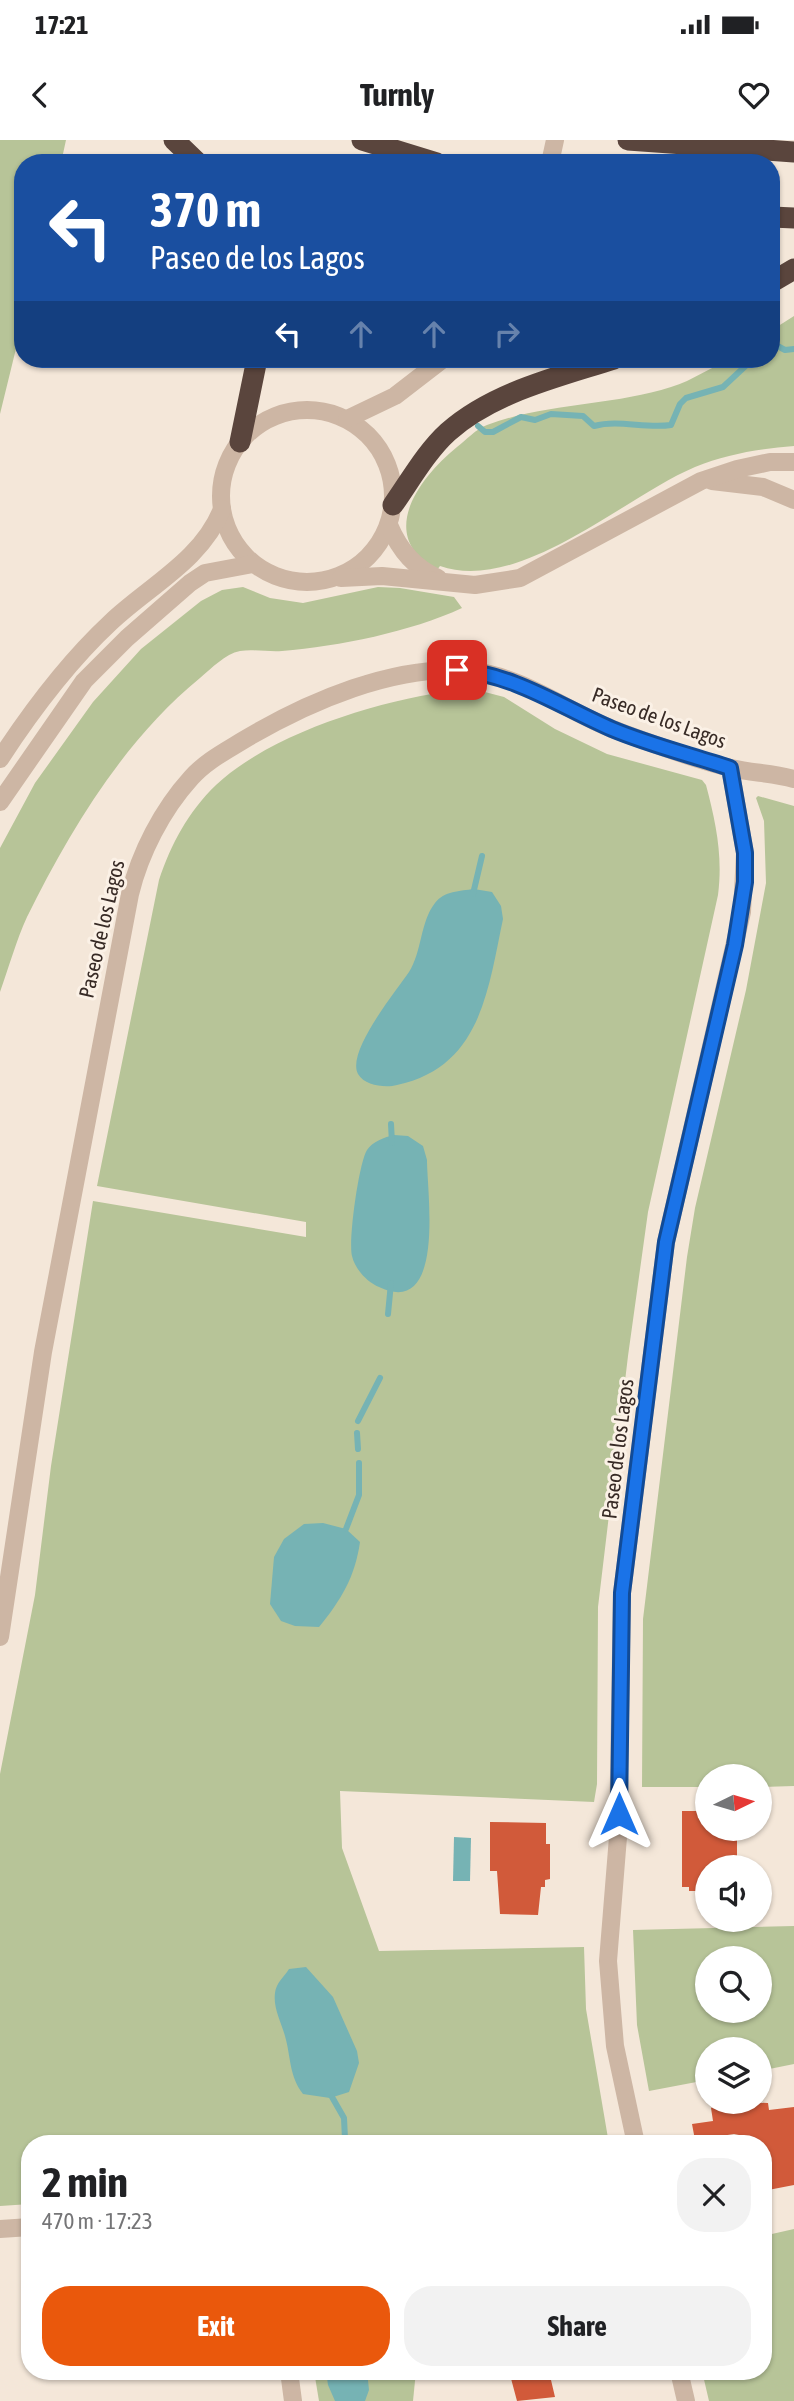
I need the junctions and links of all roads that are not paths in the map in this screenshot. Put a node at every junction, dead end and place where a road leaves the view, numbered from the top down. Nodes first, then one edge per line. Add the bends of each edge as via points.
1 (174, 140) edge
2 (362, 140) edge
3 (630, 140) edge
4 (794, 152) edge
5 (189, 154) edge
6 (408, 154) edge
7 (255, 368) edge
8 (431, 368) edge
9 (587, 368) edge
10 (347, 419) junction
11 (240, 442) junction
12 (794, 462) edge
13 (701, 481) junction
14 (790, 498) edge
15 (222, 509) junction
16 (391, 515) junction
17 (253, 564) junction
18 (334, 579) junction
19 (445, 581) junction
20 (0, 759) edge
21 (730, 768) junction
22 (790, 775) edge
23 (0, 802) edge
24 (0, 1637) edge
25 (634, 2135) edge
26 (21, 2228) edge
27 (0, 2229) edge
28 (290, 2380) edge
29 (681, 2380) edge
30 (293, 2401) edge
31 (686, 2401) edge

1 - 5 highway
2 - 6 highway
3 - 4 highway
7 - 11 highway
8 - 10 street via 395,396
9 - 16 highway via 530,387 470,415 447,434
10 - 11 street via 313,410 278,415
10 - 16 street via 368,434 383,455 392,479
11 - 15 street via 228,462
12 - 13 street via 745,467
12 - 14 street via 784,480
13 - 14 street via 751,485
13 - 19 street via 520,578 475,585
15 - 17 street via 238,548
15 - 20 street via 204,544 111,622 66,668
16 - 18 street via 373,553
16 - 19 street via 397,543 408,557 424,572
17 - 18 street via 300,583
17 - 23 street via 205,573 127,638 84,681
18 - 19 street via 382,576
21 - 22 street, Paseo de los Lagos
21 - 24 street, Paseo de los Lagos via 614,729 514,682 457,670 391,678 306,706 219,755 190,779 153,832 130,894 43,1352
21 - 25 street, Paseo de los Lagos via 745,853 742,912 666,1242 622,1593 618,1837 608,1961 615,2046
26 - 27 street
28 - 30 street
29 - 31 street

